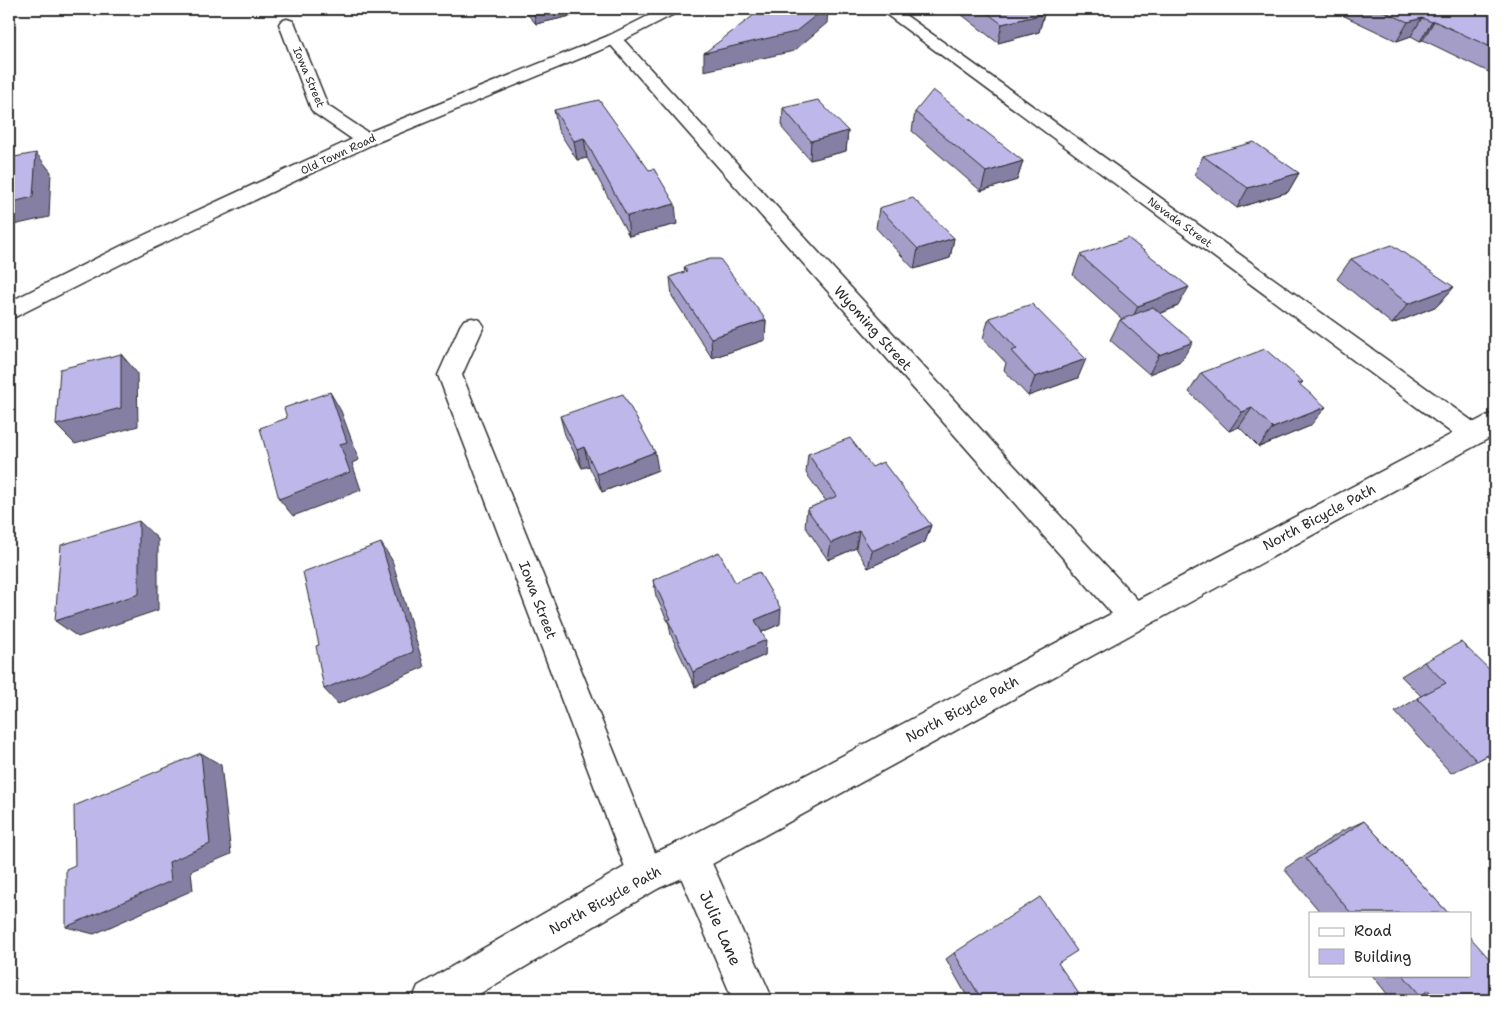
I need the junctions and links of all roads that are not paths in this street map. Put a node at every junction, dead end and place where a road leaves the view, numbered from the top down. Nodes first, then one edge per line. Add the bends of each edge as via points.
1 (673, 9) edge
2 (887, 9) edge
3 (287, 24) dead end
4 (614, 39) junction
5 (366, 140) junction
6 (9, 311) edge
7 (472, 326) dead end
8 (1484, 429) edge
9 (1133, 616) junction
10 (690, 856) junction
11 (646, 875) junction
12 (432, 1000) edge
13 (753, 1000) edge

1 - 4 street, Old Town Road
2 - 8 street, Nevada Street
3 - 5 street, Iowa Street via 320,109
4 - 5 street, Old Town Road
4 - 9 street, Wyoming Street
5 - 6 street, Old Town Road
7 - 11 street, Iowa Street via 450,375
8 - 9 street, North Bicycle Path
9 - 10 street, North Bicycle Path
10 - 11 street, North Bicycle Path
10 - 13 street, Julie Lane
11 - 12 street, North Bicycle Path

